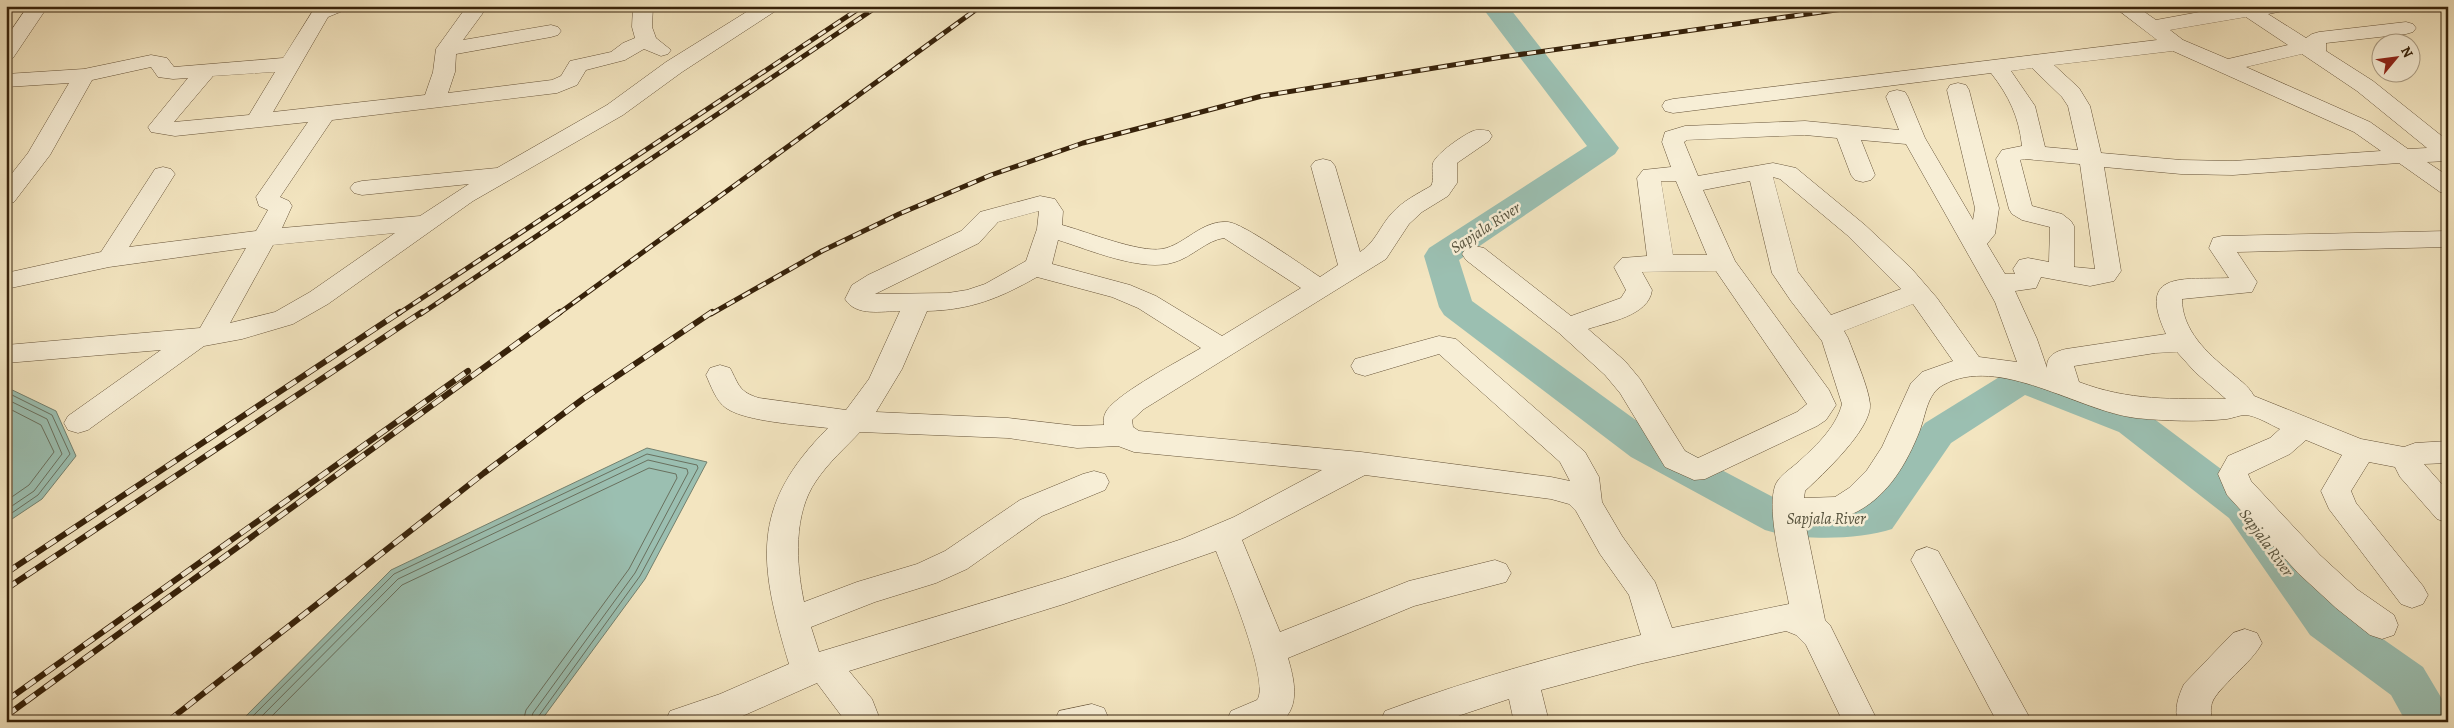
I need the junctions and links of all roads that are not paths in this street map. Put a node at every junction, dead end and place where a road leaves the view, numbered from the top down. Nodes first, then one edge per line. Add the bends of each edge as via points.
1 (38, 6) edge
2 (478, 6) edge
3 (644, 6) edge
4 (770, 6) edge
5 (2123, 6) edge
6 (2281, 6) edge
7 (326, 8) edge
8 (2245, 8) edge
9 (2154, 27) junction
10 (2406, 28) dead end
11 (551, 31) dead end
12 (646, 41) junction
13 (2176, 44) junction
14 (446, 49) junction
15 (2310, 51) junction
16 (6, 54) edge
17 (692, 55) junction
18 (2038, 62) junction
19 (290, 64) junction
20 (2226, 66) junction
21 (1997, 67) junction
22 (206, 71) junction
23 (84, 75) junction
24 (6, 81) edge
25 (1958, 90) dead end
26 (1897, 97) dead end
27 (434, 101) junction
28 (1674, 106) dead end
29 (325, 114) junction
30 (258, 120) junction
31 (1846, 131) junction
32 (1481, 136) dead end
33 (1914, 138) junction
34 (2034, 153) junction
35 (2448, 153) edge
36 (2401, 154) junction
37 (2091, 158) junction
38 (1324, 166) dead end
39 (1760, 172) junction
40 (503, 173) junction
41 (163, 174) dead end
42 (1863, 175) dead end
43 (1686, 179) junction
44 (2448, 187) edge
45 (362, 188) dead end
46 (6, 197) edge
47 (427, 222) junction
48 (1049, 228) junction
49 (263, 238) junction
50 (2448, 239) edge
51 (1974, 244) junction
52 (1475, 254) dead end
53 (110, 258) junction
54 (1661, 262) junction
55 (1723, 263) junction
56 (1039, 265) junction
57 (1352, 269) junction
58 (2061, 271) junction
59 (6, 281) edge
60 (1997, 283) junction
61 (1319, 288) junction
62 (1918, 292) junction
63 (917, 303) junction
64 (1568, 327) junction
65 (1827, 327) junction
66 (204, 337) junction
67 (2184, 343) junction
68 (1223, 348) junction
69 (6, 354) edge
70 (1365, 366) dead end
71 (1972, 368) junction
72 (720, 375) dead end
73 (2035, 375) junction
74 (2068, 388) junction
75 (2244, 403) junction
76 (853, 421) junction
77 (78, 423) dead end
78 (2303, 426) junction
79 (1122, 435) junction
80 (2357, 450) junction
81 (2448, 452) edge
82 (2407, 458) junction
83 (1361, 463) junction
84 (1094, 482) dead end
85 (1587, 503) junction
86 (2448, 511) edge
87 (1788, 517) junction
88 (1224, 534) junction
89 (1927, 560) dead end
90 (1495, 573) dead end
91 (2412, 595) dead end
92 (793, 620) junction
93 (1809, 624) junction
94 (2382, 625) dead end
95 (1660, 643) junction
96 (2245, 643) dead end
97 (1268, 651) junction
98 (815, 668) junction
99 (1522, 682) junction
100 (682, 722) edge
101 (864, 722) edge
102 (1243, 722) edge
103 (1397, 722) edge
104 (1532, 722) edge
105 (1861, 722) edge
106 (2015, 722) edge
107 (2196, 722) edge

1 - 16 street
2 - 14 street
3 - 12 street via 642,29
4 - 17 street
5 - 9 street
6 - 8 street
7 - 19 street
8 - 9 street
8 - 15 street
9 - 13 street
10 - 15 street via 2319,38
11 - 14 street
12 - 17 street via 653,48
12 - 27 street via 630,46 618,56 578,66 569,80 557,86
13 - 18 street
13 - 20 street
14 - 27 street via 444,72
15 - 20 street
15 - 35 street via 2385,100
17 - 40 street via 615,110
18 - 21 street
18 - 37 street via 2071,93 2079,106
19 - 22 street
19 - 30 street
20 - 36 street via 2344,117
21 - 28 street
21 - 34 street via 2020,95 2028,111
22 - 23 street via 166,72 163,63 151,61
22 - 30 street via 159,127 175,129
23 - 24 street
23 - 46 street via 38,154
25 - 51 street via 1987,208 1983,234
26 - 33 street
27 - 29 street
29 - 30 street
29 - 49 street via 268,197 268,201 280,206 280,210
31 - 33 street
31 - 42 street
31 - 43 street via 1768,128 1675,135 1672,142
32 - 57 street via 1447,159 1445,183 1440,190 1413,207 1400,219 1377,253
33 - 51 street
34 - 37 street
34 - 58 street via 2015,152 2008,159 2021,208 2028,214 2058,221 2062,226
35 - 36 street
36 - 37 street via 2234,168 2148,165
36 - 44 street
37 - 58 street via 2108,271 2090,278
38 - 57 street
39 - 43 street
39 - 62 street via 1780,170 1795,178 1878,249
39 - 65 street via 1785,273
40 - 45 street
40 - 47 street
41 - 53 street
43 - 54 street via 1657,173 1649,178
43 - 55 street
47 - 49 street
47 - 66 street via 319,298 284,318
48 - 56 street
48 - 61 street via 1156,259 1216,231 1229,230
48 - 63 street via 1051,211 1046,204 1030,204 997,214 984,221 970,236 877,281 857,295 864,303
49 - 53 street
49 - 66 street
50 - 67 street via 2222,244 2244,282 2243,286 2176,289 2170,293 2168,299 2174,324
51 - 60 street
52 - 64 street
53 - 59 street
54 - 55 street
54 - 64 street via 1627,267 1639,290 1638,297 1630,304
55 - 64 street via 1822,405 1807,419 1705,468 1694,469 1676,459 1630,386 1615,368
56 - 63 street via 994,290 971,298
56 - 68 street via 1044,270 1147,302
57 - 61 street
58 - 60 street via 2028,266 2027,282
60 - 73 street via 2024,339
61 - 68 street
62 - 65 street
62 - 71 street
63 - 76 street via 882,381
65 - 87 street via 1835,338 1856,404 1853,417 1827,453 1790,487
66 - 69 street
66 - 77 street
67 - 74 street via 2155,344 2066,358 2060,363 2060,373
67 - 75 street via 2241,396
68 - 79 street via 1134,402 1118,416 1117,426
70 - 85 street via 1439,345 1452,350 1570,454 1583,470 1588,485
71 - 73 street via 1990,367
71 - 87 street via 1950,371 1925,383 1914,398 1897,448 1877,478 1852,502
72 - 76 street via 736,402 757,408
73 - 74 street
74 - 75 street via 2123,406 2143,408 2226,410
75 - 78 street
76 - 79 street via 1008,428 1077,437
76 - 92 street via 804,474 787,512 783,558 786,598
78 - 80 street
78 - 94 street via 2280,446 2238,464 2233,474 2238,487 2309,564
79 - 83 street via 1144,442
80 - 82 street
80 - 91 street via 2352,469 2340,479 2336,491 2344,508
81 - 82 street via 2415,454
82 - 86 street via 2410,469
83 - 85 street via 1551,488 1578,495
83 - 88 street
84 - 92 street via 1031,508 956,560
85 - 95 street via 1644,591
87 - 93 street
88 - 97 street via 1246,584
88 - 98 street via 1133,569
89 - 106 street
90 - 97 street via 1409,594
92 - 98 street
93 - 95 street via 1798,618 1786,617
93 - 105 street via 1818,635
95 - 99 street
96 - 107 street via 2196,695 2193,713
97 - 102 street via 1279,697 1275,706
98 - 100 street
98 - 101 street via 860,710
99 - 103 street
99 - 104 street

